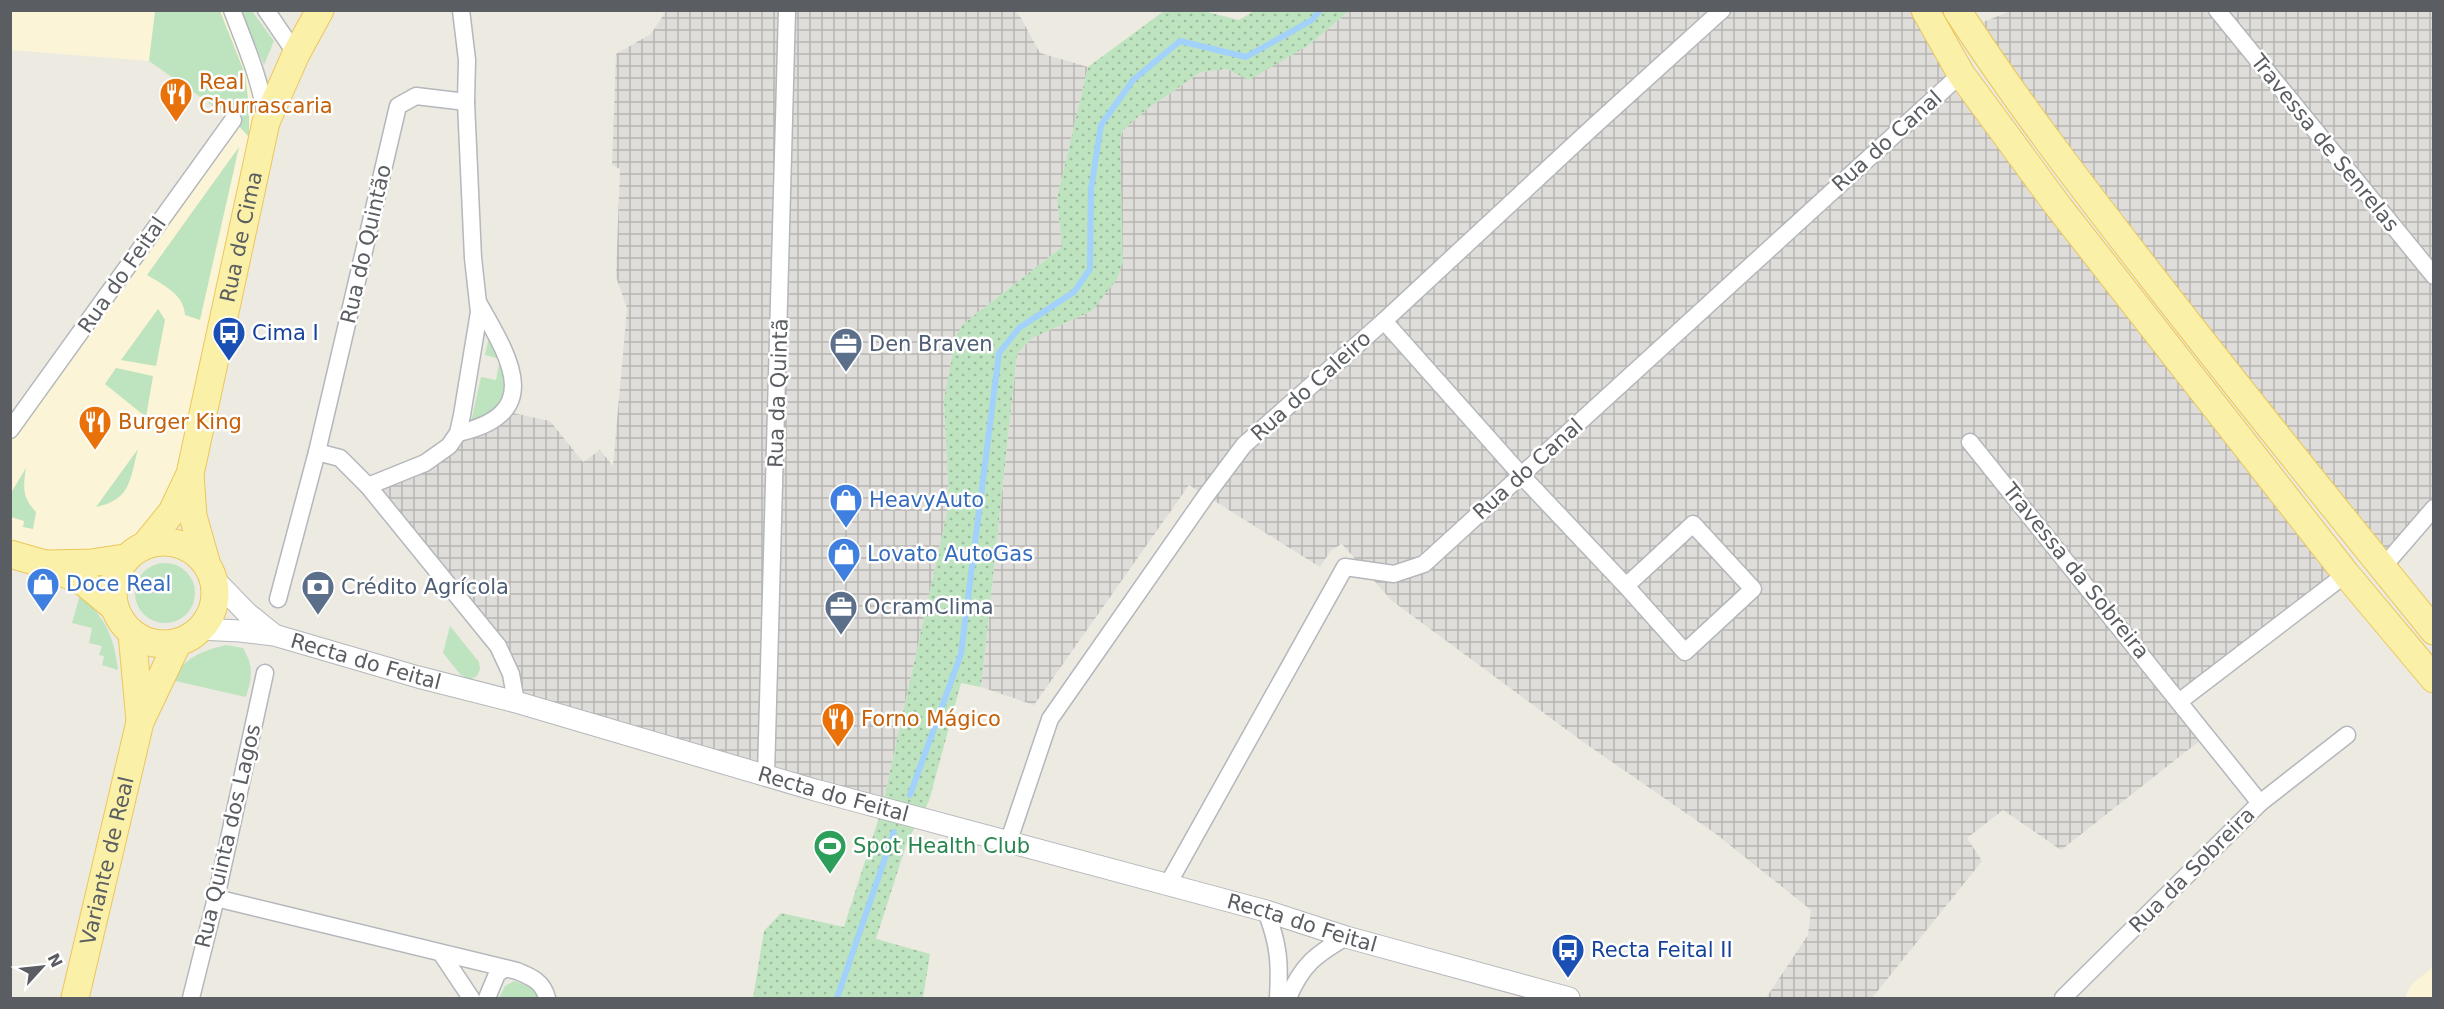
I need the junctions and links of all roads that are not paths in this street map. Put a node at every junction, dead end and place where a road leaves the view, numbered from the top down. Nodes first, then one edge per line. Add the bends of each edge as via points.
1 (232, 10) edge
2 (266, 10) edge
3 (320, 10) edge
4 (461, 10) edge
5 (787, 10) edge
6 (1722, 10) edge
7 (1925, 10) edge
8 (1957, 10) edge
9 (2217, 10) edge
10 (296, 54) junction
11 (1961, 74) junction
12 (466, 102) junction
13 (233, 120) dead end
14 (266, 122) junction
15 (2433, 276) edge
16 (478, 301) junction
17 (1384, 321) junction
18 (10, 430) edge
19 (458, 433) junction
20 (1970, 442) dead end
21 (317, 452) junction
22 (190, 474) junction
23 (1521, 475) junction
24 (368, 486) junction
25 (2433, 508) edge
26 (135, 551) junction
27 (10, 554) edge
28 (45, 564) junction
29 (2383, 567) junction
30 (209, 570) junction
31 (2346, 574) junction
32 (1626, 586) junction
33 (278, 599) dead end
34 (115, 608) junction
35 (2433, 631) edge
36 (132, 633) junction
37 (274, 635) junction
38 (189, 636) junction
39 (265, 673) dead end
40 (2433, 679) edge
41 (2180, 701) junction
42 (516, 702) junction
43 (140, 722) junction
44 (2348, 735) dead end
45 (766, 776) junction
46 (2260, 802) junction
47 (1008, 843) junction
48 (1168, 884) junction
49 (216, 898) junction
50 (1266, 912) junction
51 (1346, 937) junction
52 (441, 953) junction
53 (504, 969) junction
54 (75, 999) edge
55 (191, 999) edge
56 (471, 999) edge
57 (487, 999) edge
58 (547, 999) edge
59 (1278, 999) edge
60 (1287, 999) edge
61 (1569, 999) edge
62 (2063, 999) edge

1 - 14 street via 262,88
2 - 10 street
3 - 10 main road, Rua de Cima
4 - 12 street via 467,60
5 - 45 street, Rua da Quintã
6 - 17 street, Rua do Caleiro
7 - 11 main road
8 - 29 main road via 1998,74 2090,198
9 - 15 street, Travessa de Senrelas
10 - 14 main road, Rua de Cima
11 - 23 street, Rua do Canal
11 - 31 main road via 2058,206
12 - 16 street
12 - 21 street, Rua do Quintão via 416,96 398,106
13 - 18 street, Rua do Feital
14 - 22 main road, Rua de Cima
16 - 19 street
16 - 19 street via 512,367 515,387 504,411 479,428
17 - 23 street
17 - 47 street, Rua do Caleiro via 1244,445 1205,497 1050,720
19 - 24 street via 449,446 425,463
20 - 41 street, Travessa da Sobreira
21 - 24 street via 340,458
21 - 33 street, Rua do Quintão
22 - 26 main road, Rua de Cima via 171,512
22 - 30 main road, Rua de Cima via 193,516
23 - 32 street
23 - 48 street, Rua do Canal via 1424,564 1394,574 1345,567
24 - 42 street via 498,646 511,674
25 - 29 street
26 - 28 main road, Recta do Feital via 91,563
26 - 30 main road, Recta do Feital via 181,544 194,550
26 - 34 main road via 114,583
27 - 28 main road, Recta do Feital
28 - 34 main road, Recta do Feital via 85,584
29 - 35 main road
30 - 37 street, Recta do Feital via 243,609
30 - 38 main road via 217,595 215,609
31 - 40 main road
31 - 41 street
32 - 32 street via 1684,652 1753,589 1693,524
34 - 36 main road, Recta do Feital
36 - 38 main road, Recta do Feital via 148,642 163,644
36 - 43 main road, Variante de Real
37 - 38 street, Recta do Feital via 240,630
37 - 42 street, Recta do Feital
38 - 43 main road, Variante de Real
39 - 49 street, Rua Quinta dos Lagos
41 - 46 street, Rua da Sobreira
42 - 45 street, Recta do Feital
43 - 54 main road, Variante de Real
44 - 46 street
45 - 47 street, Recta do Feital
46 - 62 street, Rua da Sobreira
47 - 48 street, Recta do Feital
48 - 50 street, Recta do Feital
49 - 52 street
49 - 55 street, Rua Quinta dos Lagos
50 - 51 street, Recta do Feital
50 - 59 street via 1276,940
51 - 60 street via 1319,952 1297,976
51 - 61 street, Recta do Feital
52 - 53 street
52 - 56 street
53 - 57 street via 497,974
53 - 58 street via 534,978 545,990

